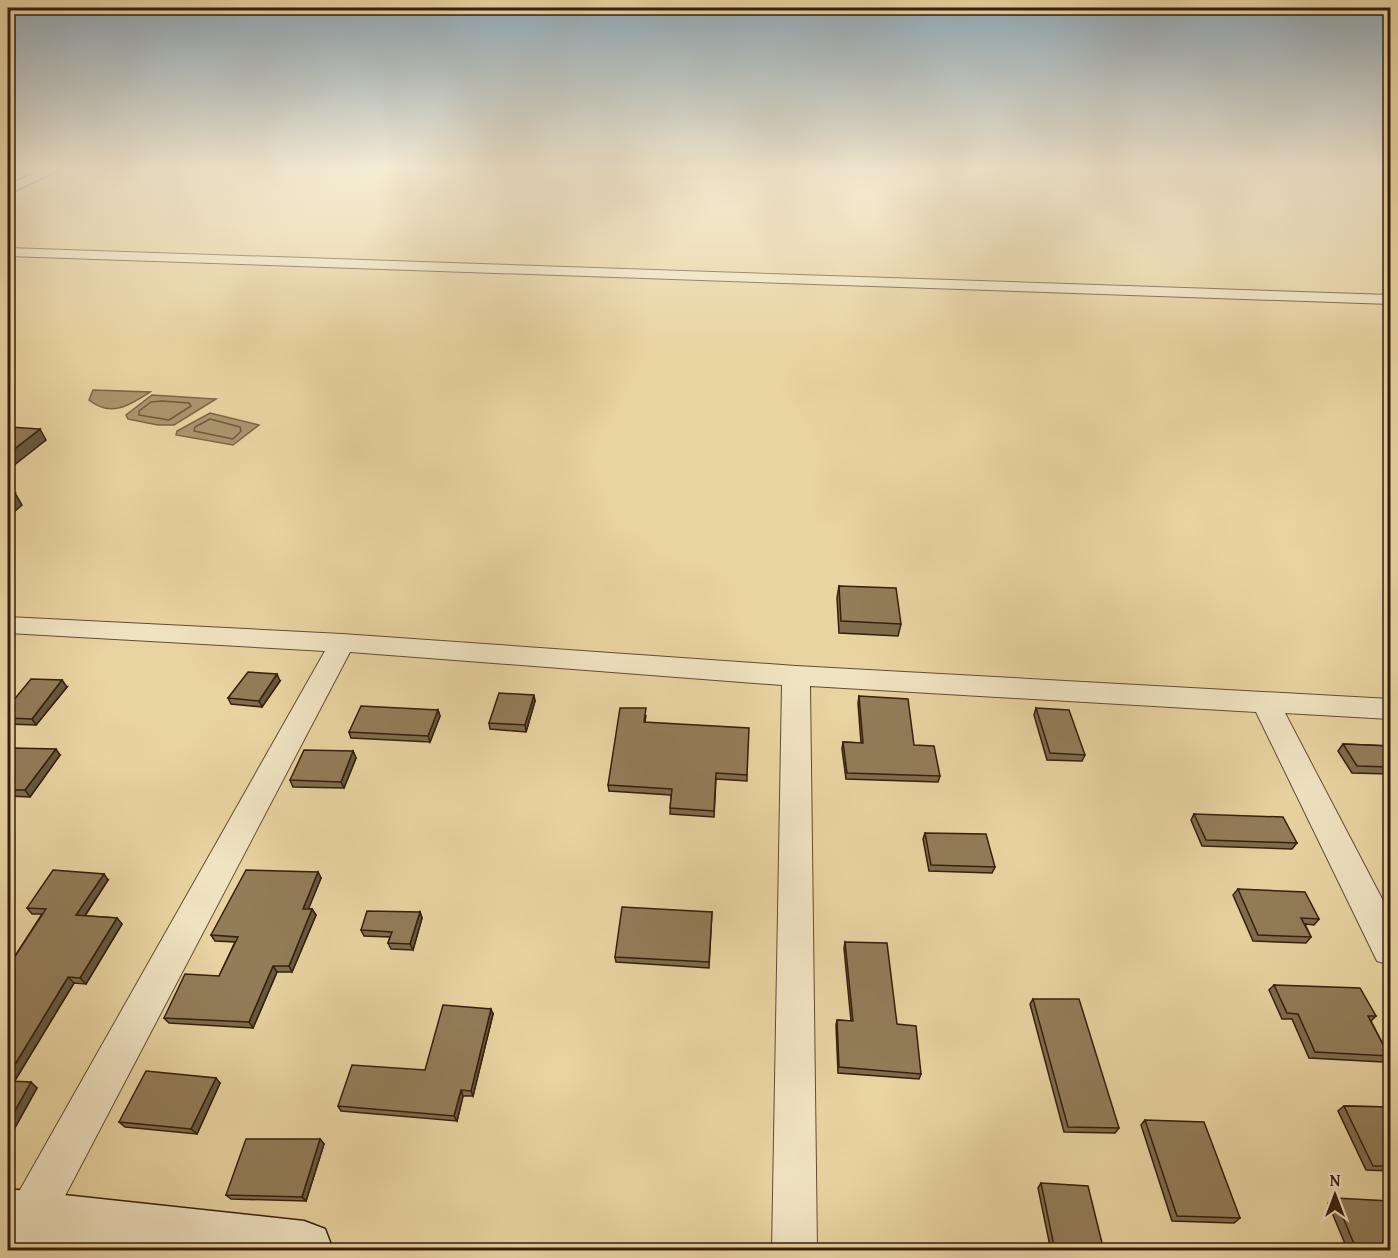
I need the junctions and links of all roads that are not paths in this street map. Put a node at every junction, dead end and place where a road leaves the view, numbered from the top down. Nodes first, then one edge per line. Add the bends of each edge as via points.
1 (8, 252) edge
2 (1390, 300) edge
3 (8, 625) edge
4 (342, 643) junction
5 (796, 676) junction
6 (1264, 701) junction
7 (1390, 710) edge
8 (1390, 949) edge
9 (18, 1219) edge
10 (145, 1242) edge
11 (304, 1251) edge
12 (794, 1251) edge

1 - 2 street
3 - 4 street
4 - 5 street
4 - 9 street
5 - 6 street
5 - 12 street
6 - 7 street
6 - 8 street
9 - 10 street
10 - 11 street

